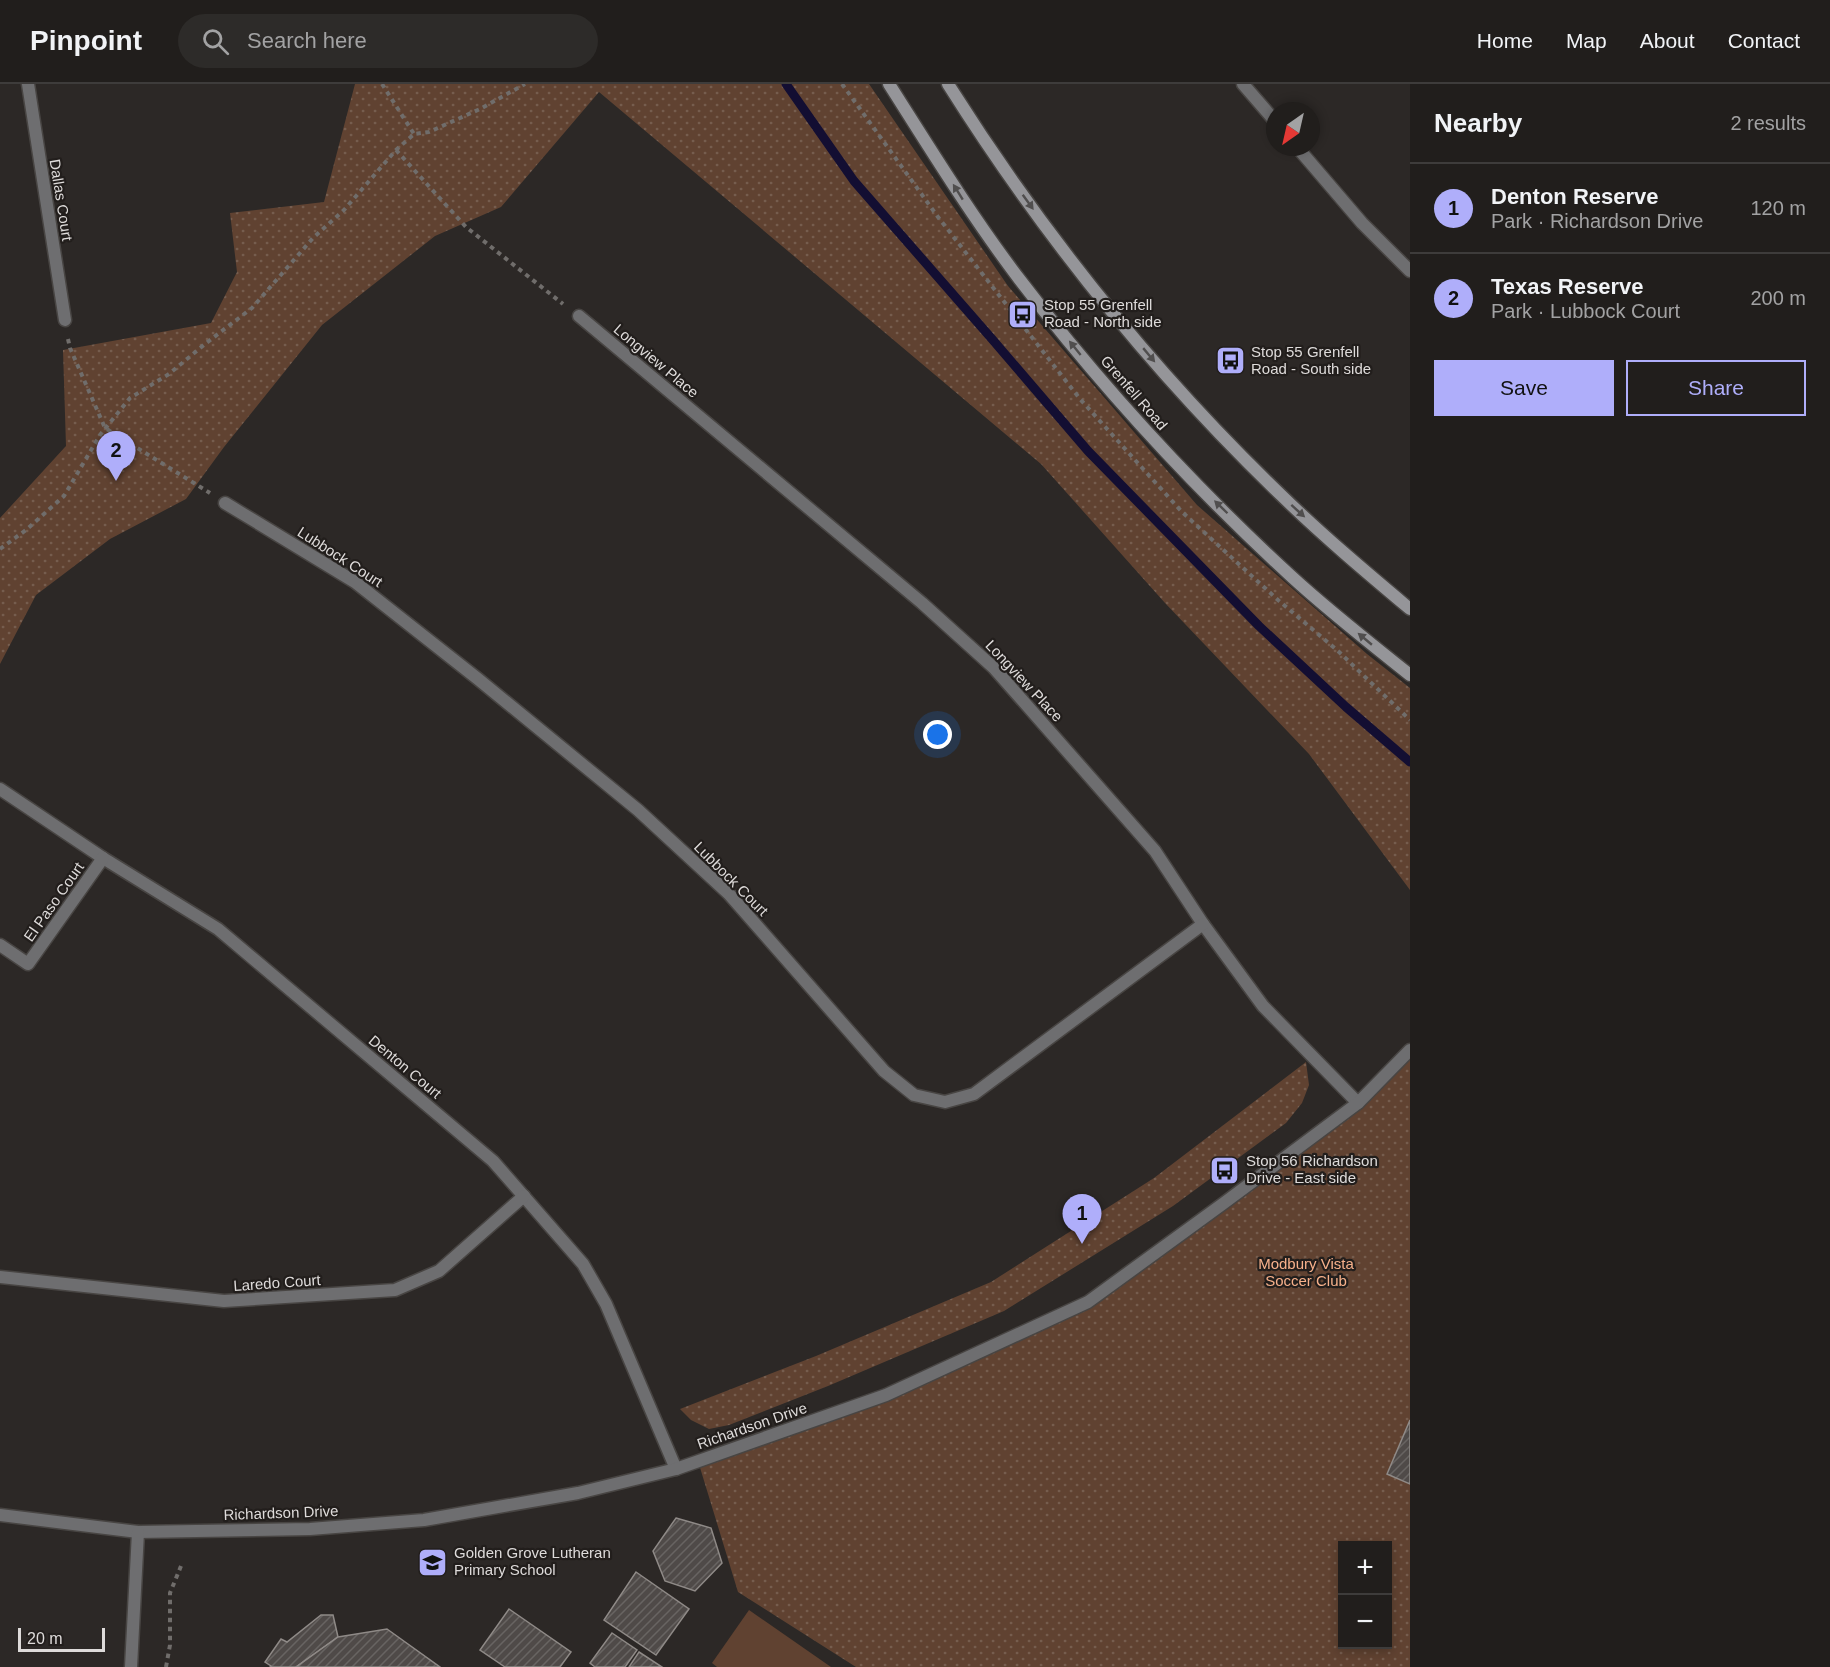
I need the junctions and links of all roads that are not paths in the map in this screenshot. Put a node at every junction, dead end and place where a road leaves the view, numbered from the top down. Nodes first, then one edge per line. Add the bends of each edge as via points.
1 (28, 84) edge
2 (889, 84) edge
3 (948, 84) edge
4 (1243, 84) edge
5 (1266, 111) edge
6 (1305, 156) edge
7 (1410, 271) edge
8 (579, 316) road end
9 (65, 320) road end
10 (225, 502) road end
11 (1410, 609) edge
12 (1410, 675) edge
13 (0, 789) edge
14 (103, 858) junction
15 (1203, 924) junction
16 (0, 945) edge
17 (1410, 1050) edge
18 (1358, 1103) junction
19 (524, 1196) junction
20 (0, 1277) edge
21 (676, 1469) junction
22 (0, 1515) edge
23 (138, 1532) junction
24 (131, 1667) edge

1 - 9 street, Dallas Court
12 -> 2 main road, Grenfell Road via 1292,577 1136,420 1020,280 968,208
3 -> 11 main road via 1043,224 1160,368 1281,496
4 - 5 street
6 - 7 street
8 - 15 street, Longview Place via 994,668 1155,851
10 - 15 street, Lubbock Court via 355,582 638,810 729,894 884,1071 915,1095 945,1102 974,1094
13 - 14 street, Denton Court
14 - 16 street, El Paso Court via 28,964
14 - 19 street, Denton Court via 218,929 493,1161
15 - 18 street, Longview Place via 1263,1006
17 - 18 street, Richardson Drive
18 - 21 street, Richardson Drive via 1088,1302 886,1395
19 - 20 street, Laredo Court via 439,1271 395,1290 224,1301
19 - 21 street, Denton Court via 583,1264 606,1304
21 - 23 street, Richardson Drive via 578,1493 424,1520 310,1529
22 - 23 street, Richardson Drive
23 - 24 street

